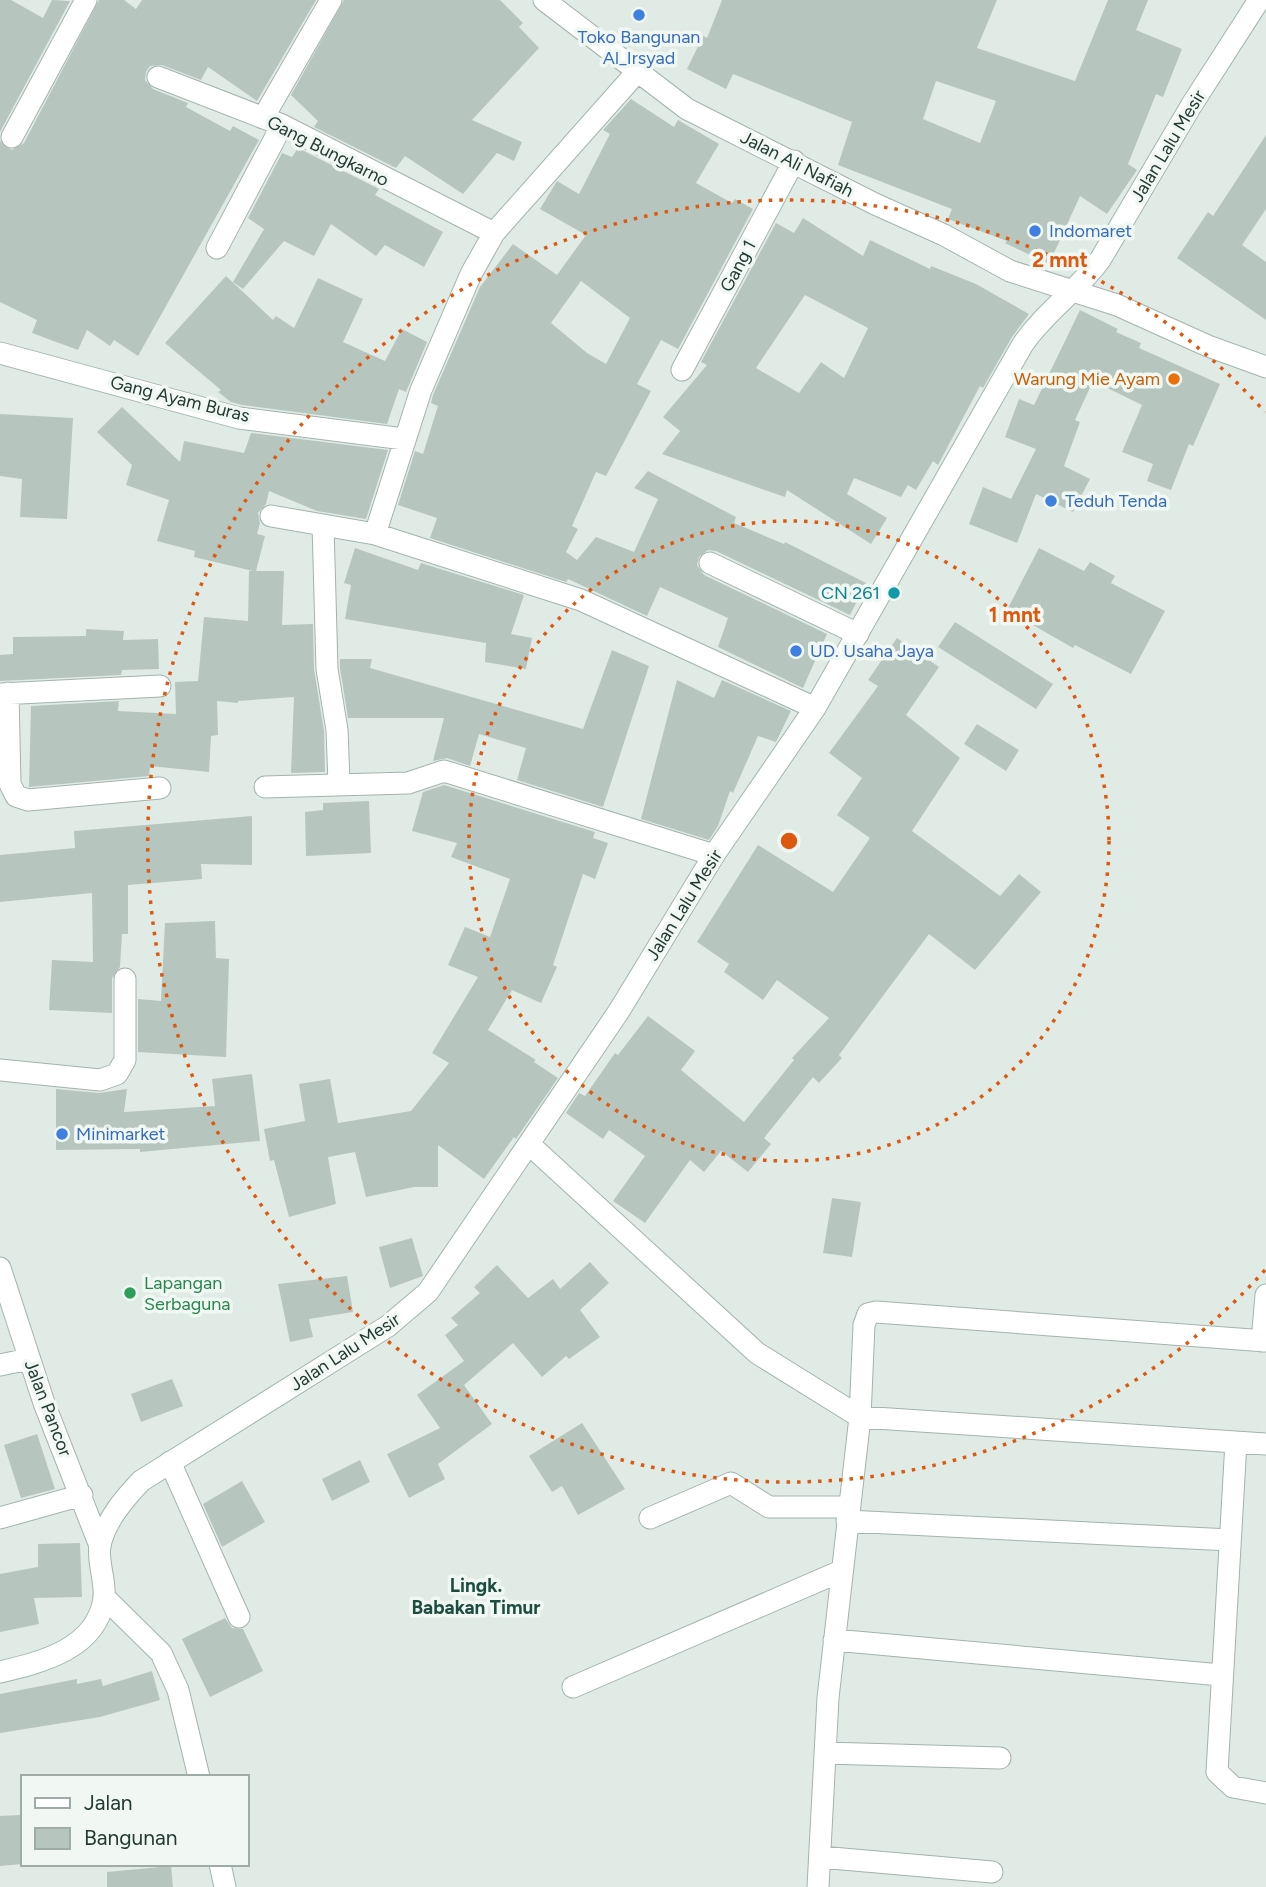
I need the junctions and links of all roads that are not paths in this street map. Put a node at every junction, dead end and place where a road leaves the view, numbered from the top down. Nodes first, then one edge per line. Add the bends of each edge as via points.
1 (86, 0) edge
2 (331, 0) edge
3 (544, 0) edge
4 (1259, 0) edge
5 (637, 72) junction
6 (158, 77) dead end
7 (272, 121) junction
8 (12, 137) dead end
9 (794, 161) junction
10 (494, 233) junction
11 (217, 247) dead end
12 (1072, 291) junction
13 (0, 353) edge
14 (1266, 367) edge
15 (682, 370) dead end
16 (404, 439) junction
17 (271, 516) dead end
18 (323, 525) junction
19 (375, 534) junction
20 (710, 563) dead end
21 (858, 634) junction
22 (160, 686) dead end
23 (4, 694) edge
24 (815, 708) junction
25 (338, 783) junction
26 (265, 787) dead end
27 (160, 788) dead end
28 (714, 855) junction
29 (125, 979) dead end
30 (0, 1070) edge
31 (530, 1145) junction
32 (0, 1268) edge
33 (1266, 1295) edge
34 (1264, 1341) edge
35 (29, 1359) junction
36 (0, 1365) edge
37 (860, 1417) junction
38 (1236, 1441) junction
39 (1266, 1444) edge
40 (170, 1462) junction
41 (82, 1494) junction
42 (848, 1514) junction
43 (0, 1518) edge
44 (650, 1518) dead end
45 (1230, 1540) junction
46 (100, 1546) junction
47 (841, 1571) junction
48 (104, 1597) junction
49 (239, 1617) dead end
50 (834, 1640) junction
51 (0, 1672) edge
52 (1221, 1675) junction
53 (573, 1687) dead end
54 (825, 1754) junction
55 (1000, 1758) dead end
56 (199, 1775) edge
57 (1266, 1793) edge
58 (820, 1857) junction
59 (220, 1866) edge
60 (992, 1872) dead end
61 (225, 1887) edge
62 (818, 1887) edge

1 - 8 street
2 - 7 street
3 - 5 street, Jalan Ali Nafiah
4 - 12 street, Jalan Lalu Mesir via 1100,260
5 - 9 street, Jalan Ali Nafiah via 687,109
5 - 10 street
6 - 7 street, Gang Bungkarno
7 - 10 street, Gang Bungkarno
7 - 11 street
9 - 12 street, Jalan Ali Nafiah via 1010,271
9 - 15 street, Gang 1
10 - 16 street via 445,332
12 - 14 street, Jalan Ali Nafiah
12 - 21 street, Jalan Lalu Mesir via 1023,344
13 - 16 street, Gang Ayam Buras via 239,418
16 - 19 street
17 - 18 street
18 - 19 street
18 - 25 street via 327,669 337,730
19 - 24 street via 600,608
20 - 21 street
21 - 24 street, Jalan Lalu Mesir
22 - 23 street
23 - 27 street via 10,787 16,796 28,800
24 - 28 street, Jalan Lalu Mesir
25 - 26 street
25 - 28 street via 408,783 433,772 449,772
28 - 31 street, Jalan Lalu Mesir via 620,1011
29 - 30 street via 125,1060 117,1074 100,1080
31 - 37 street via 757,1353
31 - 40 street, Jalan Lalu Mesir via 416,1304
32 - 35 street, Jalan Pancor
33 - 34 street
34 - 37 street via 872,1312 864,1325
35 - 36 street
35 - 41 street, Jalan Pancor
37 - 38 street
37 - 42 street
38 - 39 street
38 - 45 street
40 - 46 street, Jalan Lalu Mesir via 128,1495
40 - 49 street
41 - 43 street
41 - 46 street, Jalan Pancor
42 - 44 street via 769,1507 731,1483
42 - 45 street
42 - 47 street
45 - 52 street
46 - 48 street, Jalan Lalu Mesir
47 - 50 street
47 - 53 street
48 - 51 street, Jalan Lalu Mesir via 94,1625 71,1648
48 - 56 street via 161,1653 178,1690
50 - 52 street
50 - 54 street
52 - 57 street via 1217,1772 1233,1787
54 - 55 street
54 - 58 street
58 - 60 street
58 - 62 street
59 - 61 street

